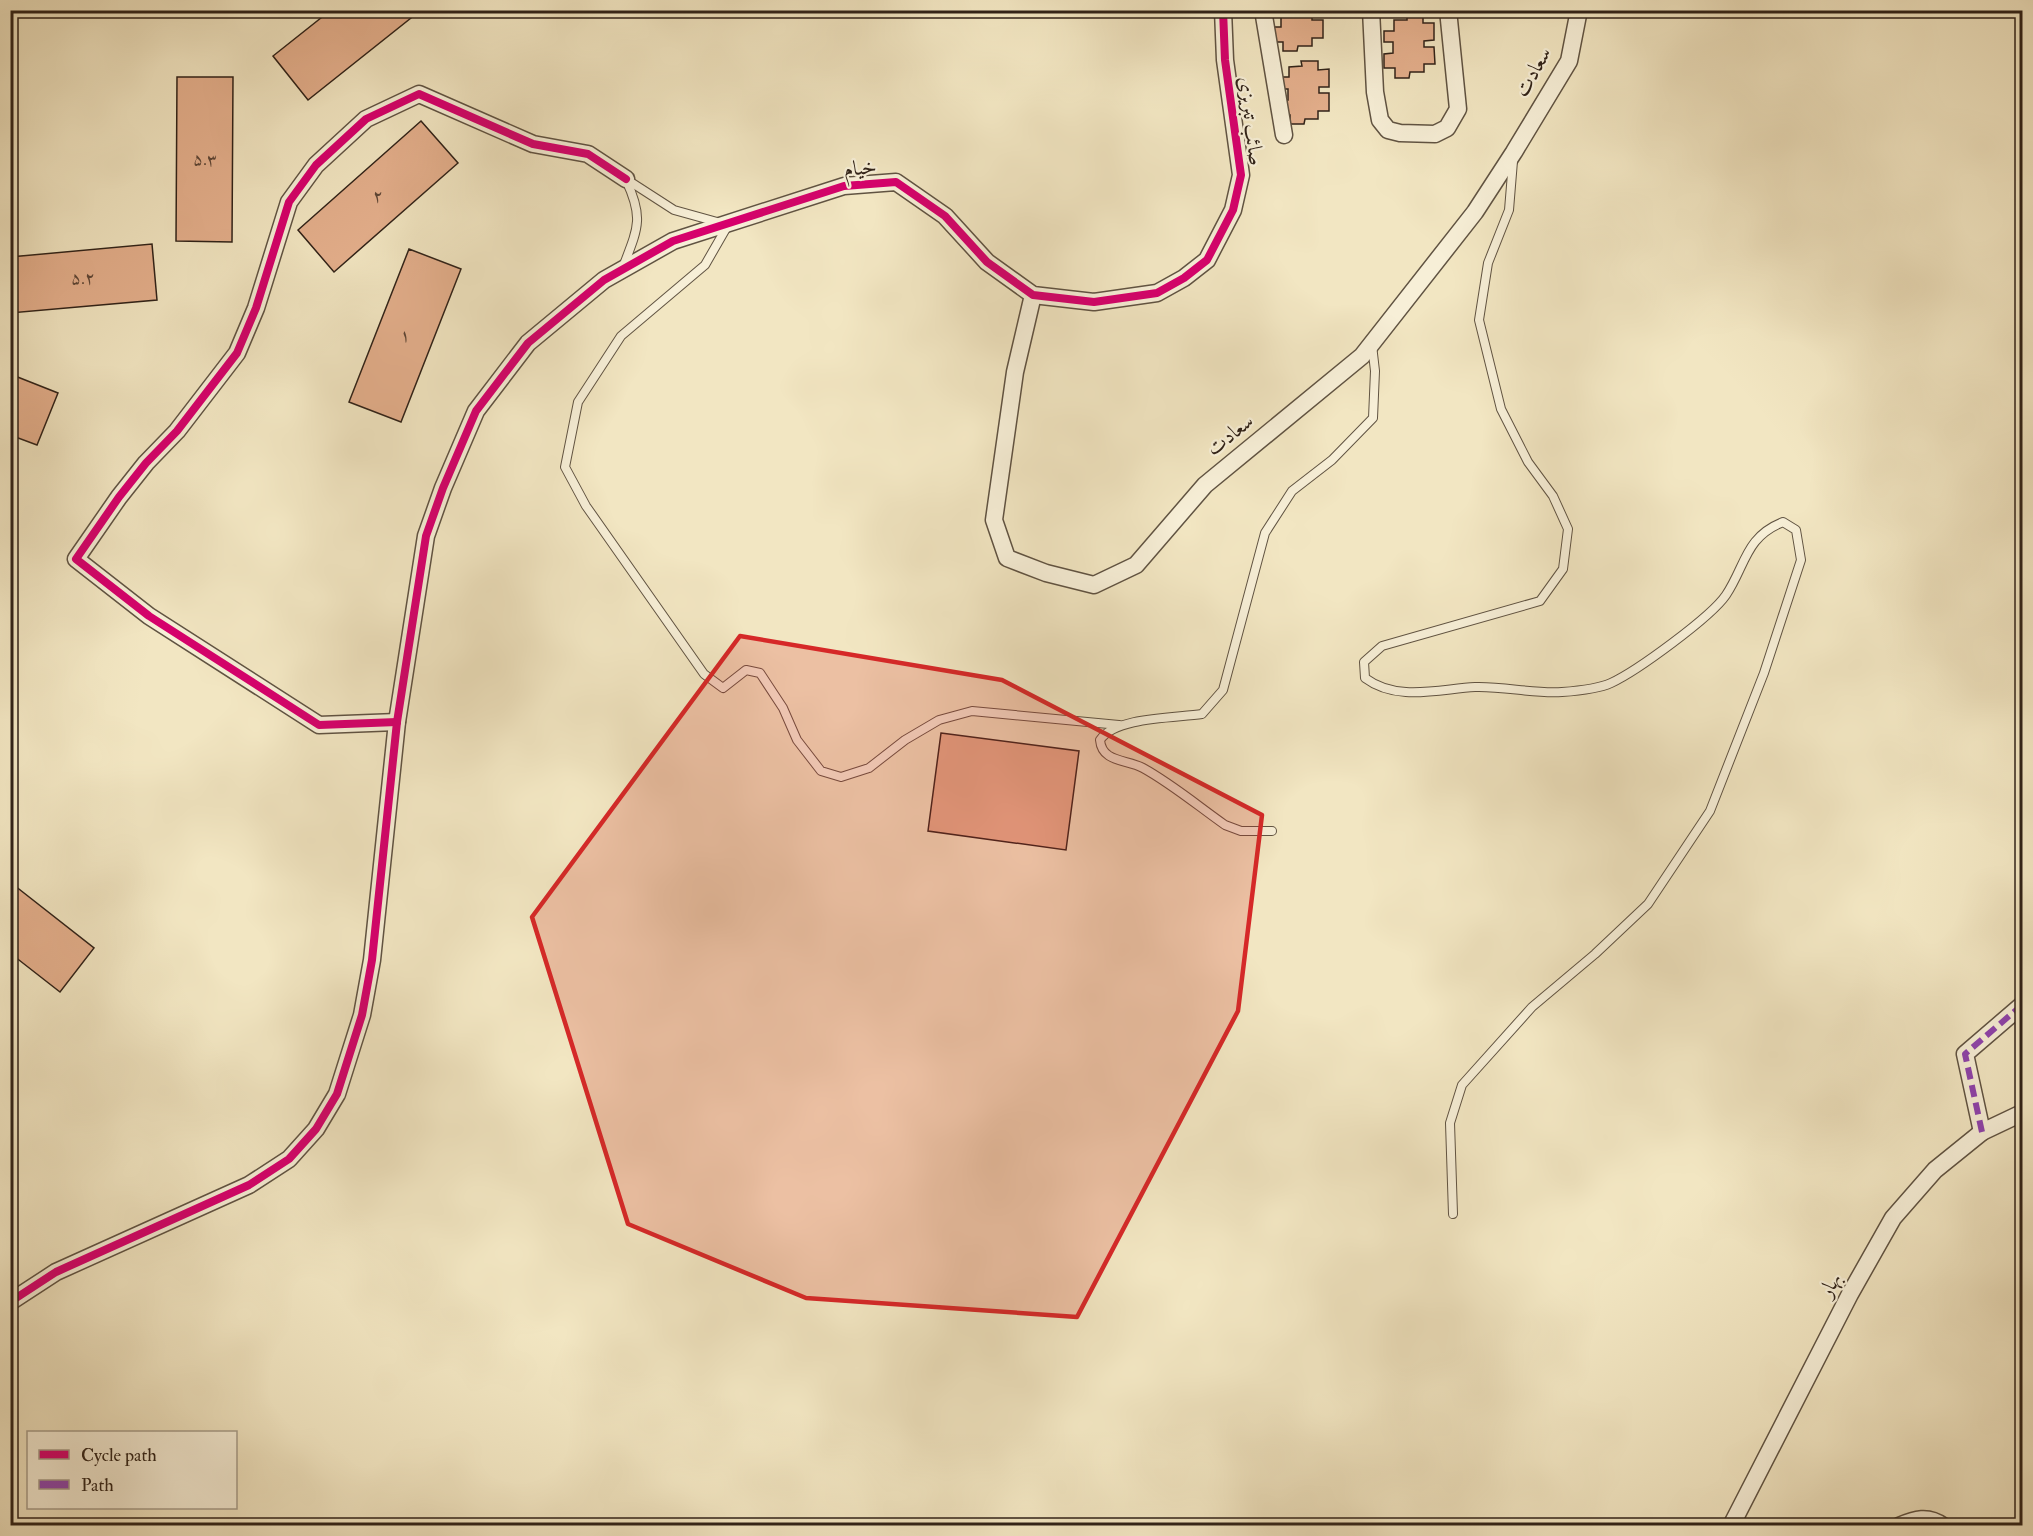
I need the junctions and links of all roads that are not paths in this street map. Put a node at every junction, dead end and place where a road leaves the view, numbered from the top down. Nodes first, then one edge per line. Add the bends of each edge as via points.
1 (1224, 10) edge
2 (1263, 10) edge
3 (1371, 10) edge
4 (1448, 10) edge
5 (1579, 10) edge
6 (1284, 135) dead end
7 (1514, 152) junction
8 (626, 179) junction
9 (728, 225) junction
10 (622, 270) junction
11 (1033, 295) junction
12 (1371, 345) junction
13 (397, 722) junction
14 (1119, 725) junction
15 (1272, 831) dead end
16 (2022, 1005) edge
17 (2022, 1113) edge
18 (1982, 1132) junction
19 (1453, 1214) dead end
20 (10, 1302) edge
21 (1731, 1526) edge
22 (1899, 1526) edge
23 (1943, 1526) edge

1 - 11 street, صائب تبریزی via 1225,60 1241,175 1233,210 1207,260 1156,293 1094,302
2 - 6 street
3 - 4 street via 1380,120 1388,130 1435,134 1447,128 1458,109
5 - 7 street, سعادت via 1569,61
7 - 12 street, سعادت via 1475,212
7 - 19 lane via 1509,210 1488,263 1479,320 1501,409 1528,462 1553,496 1568,530 1563,569 1540,601 1382,646 1364,662 1365,678 1375,686 1407,693 1477,687 1561,692 1610,684 1685,634 1726,596 1751,545 1766,529 1783,522 1796,530 1801,560 1764,673 1710,812 1648,904 1532,1007 1462,1085 1450,1122
8 - 9 lane via 674,210
8 - 10 lane via 638,205 636,235
8 - 13 street via 588,154 533,144 419,94 366,119 316,165 289,202 256,308 237,352 177,431 119,497 76,559 149,616 319,725
9 - 10 street, خیام via 673,241
9 - 11 street, خیام via 844,186 896,182 945,216 987,262
9 - 14 lane via 705,265 621,336 578,402 565,467 586,506 704,674 723,688 746,670 760,673 783,708 797,740 821,771 841,777 869,768 939,720 972,711
10 - 13 street, خیام via 604,280 528,343 476,411 426,536
11 - 12 street, سعادت via 1015,372 994,520 1006,558 1094,585 1136,565 1205,484
12 - 14 lane via 1375,371 1372,418 1332,460 1292,491 1265,533 1223,690 1202,714
13 - 20 street, خیام via 372,960 362,1015 337,1094 316,1129 289,1159 249,1185 56,1272
14 - 15 lane via 1106,731 1100,740 1106,756 1142,767 1225,825 1240,831
16 - 18 street via 1965,1053
17 - 18 street, بهار
18 - 21 street, بهار via 1935,1170 1893,1218
22 - 23 street via 1918,1518 1936,1520

